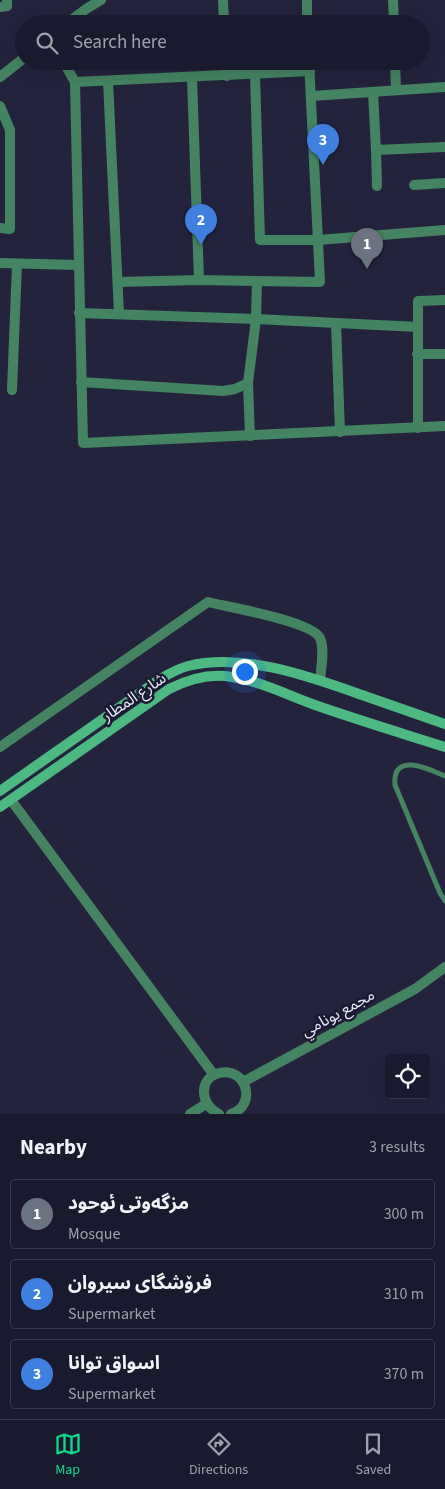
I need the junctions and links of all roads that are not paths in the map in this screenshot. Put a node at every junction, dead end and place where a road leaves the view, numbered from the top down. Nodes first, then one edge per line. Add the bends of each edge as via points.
1 (7, 0) edge
2 (102, 0) edge
3 (223, 0) edge
4 (307, 0) edge
5 (393, 0) edge
6 (86, 4) edge
7 (0, 7) edge
8 (75, 15) edge
9 (224, 15) edge
10 (307, 15) edge
11 (394, 15) edge
12 (15, 65) edge
13 (68, 70) edge
14 (227, 70) edge
15 (286, 70) edge
16 (310, 70) edge
17 (395, 70) edge
18 (255, 75) junction
19 (227, 76) junction
20 (0, 77) edge
21 (192, 78) junction
22 (108, 81) junction
23 (75, 82) junction
24 (445, 87) edge
25 (396, 90) junction
26 (373, 92) junction
27 (312, 96) junction
28 (0, 106) edge
29 (445, 147) edge
30 (376, 150) junction
31 (445, 182) edge
32 (414, 185) dead end
33 (378, 186) dead end
34 (0, 228) edge
35 (445, 230) edge
36 (318, 240) junction
37 (0, 263) edge
38 (17, 264) junction
39 (78, 265) junction
40 (199, 280) junction
41 (257, 281) junction
42 (118, 282) junction
43 (445, 300) edge
44 (79, 313) junction
45 (119, 314) junction
46 (256, 318) junction
47 (336, 324) junction
48 (418, 327) junction
49 (417, 354) junction
50 (445, 354) edge
51 (81, 382) junction
52 (248, 384) junction
53 (12, 390) dead end
54 (445, 426) edge
55 (418, 428) junction
56 (340, 432) junction
57 (250, 436) junction
58 (320, 680) junction
59 (445, 724) edge
60 (0, 747) edge
61 (445, 747) edge
62 (445, 776) edge
63 (0, 791) edge
64 (11, 800) junction
65 (0, 807) edge
66 (445, 901) edge
67 (445, 968) edge
68 (214, 1075) junction
69 (243, 1082) junction
70 (206, 1104) junction
71 (190, 1114) edge
72 (219, 1114) edge
73 (230, 1114) edge

1 - 7 street via 7,6
2 - 6 street
3 - 9 street
4 - 10 street
5 - 11 street
6 - 8 street
12 - 20 street
13 - 23 street
14 - 19 street
15 - 18 street
16 - 27 street
17 - 25 street
18 - 19 street
18 - 36 street via 260,240
19 - 21 street
21 - 22 street
21 - 40 street
22 - 23 street
22 - 42 street
23 - 39 street
24 - 25 street
25 - 26 street
26 - 27 street
26 - 30 street
27 - 36 street
28 - 34 street via 10,130 10,229
29 - 30 street
30 - 33 street
31 - 32 street
35 - 36 street
36 - 41 street via 320,282
37 - 38 street
38 - 39 street
38 - 53 street
39 - 44 street
40 - 41 street
40 - 42 street
41 - 46 street
42 - 45 street
43 - 48 street via 418,301
44 - 45 street
44 - 51 street
45 - 46 street
46 - 47 street
46 - 52 street
47 - 48 street
47 - 56 street
48 - 49 street
49 - 50 street
49 - 55 street
51 - 52 street via 223,391
51 - 57 street via 83,443
52 - 57 street
54 - 55 street
55 - 56 street
56 - 57 street
58 - 59 main road, شارع المطار
58 - 60 street via 320,638 311,629 208,602
58 - 63 main road, شارع المطار via 265,665 213,663 183,668 157,681
61 - 64 main road, شارع المطار via 246,680 203,677 169,689
62 - 66 lane via 412,764 401,767 394,779
64 - 65 main road, شارع المطار
64 - 68 street
67 - 69 street, مجمع يونامي via 415,989
68 - 69 street via 228,1072
68 - 70 street via 203,1093
69 - 73 street via 246,1091 244,1104
70 - 71 street
70 - 72 street

